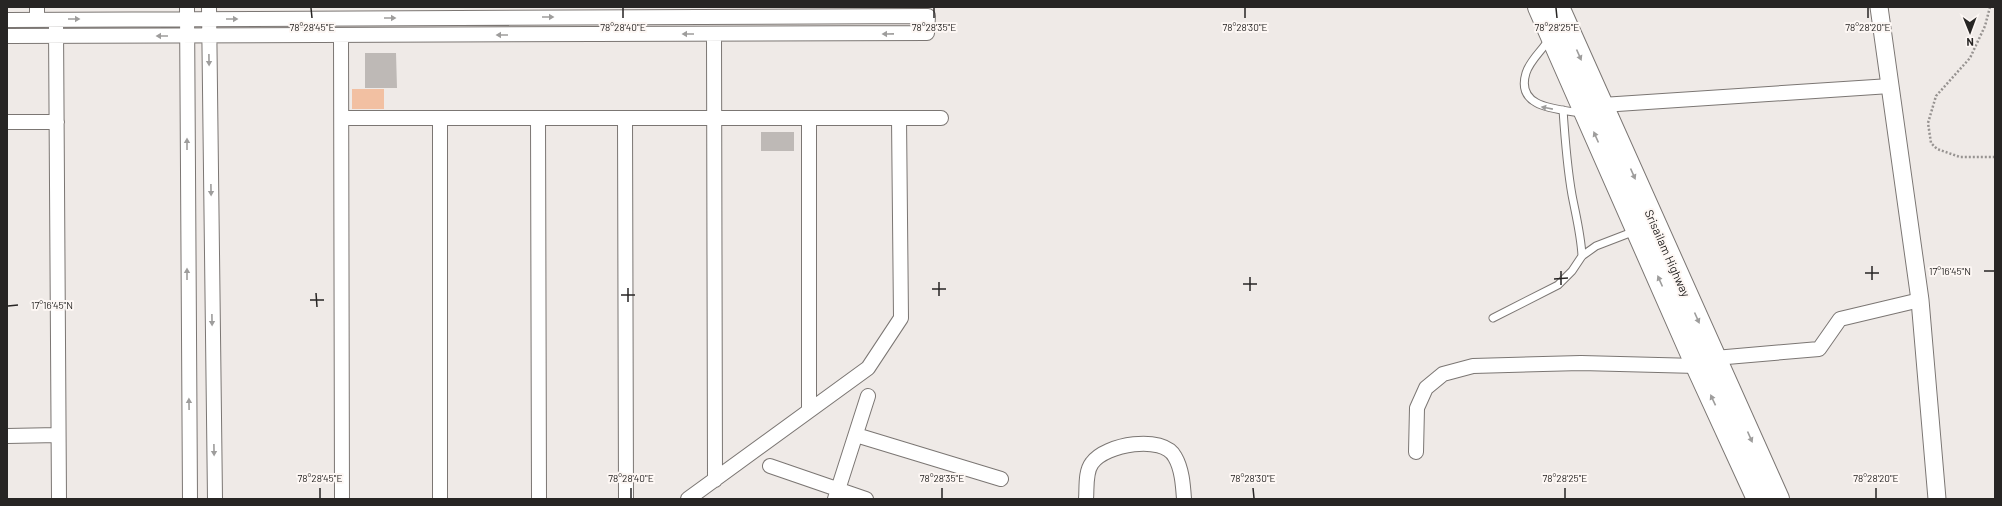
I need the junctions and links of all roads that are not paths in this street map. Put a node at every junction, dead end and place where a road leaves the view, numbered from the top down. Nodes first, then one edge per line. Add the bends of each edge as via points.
1 (1539, 7) edge
2 (1558, 7) edge
3 (1879, 7) edge
4 (361, 12) edge
5 (525, 12) edge
6 (638, 12) edge
7 (750, 12) edge
8 (862, 12) edge
9 (37, 13) edge
10 (187, 13) edge
11 (209, 13) edge
12 (56, 19) junction
13 (7, 20) edge
14 (638, 34) junction
15 (714, 34) junction
16 (751, 34) junction
17 (862, 34) junction
18 (209, 35) junction
19 (341, 35) junction
20 (525, 35) junction
21 (1551, 35) junction
22 (7, 36) edge
23 (56, 36) junction
24 (187, 36) junction
25 (1890, 86) junction
26 (1563, 110) junction
27 (1594, 110) junction
28 (342, 118) junction
29 (440, 118) junction
30 (538, 118) junction
31 (625, 118) junction
32 (714, 118) junction
33 (808, 118) junction
34 (899, 118) junction
35 (941, 118) dead end
36 (7, 122) edge
37 (57, 122) junction
38 (1637, 230) junction
39 (1582, 256) junction
40 (1920, 300) junction
41 (1493, 318) dead end
42 (1706, 362) junction
43 (868, 396) dead end
44 (809, 411) junction
45 (58, 435) junction
46 (856, 435) junction
47 (7, 436) edge
48 (1416, 452) dead end
49 (770, 466) dead end
50 (1001, 479) dead end
51 (715, 480) junction
52 (836, 495) edge
53 (59, 499) edge
54 (190, 499) edge
55 (215, 499) edge
56 (342, 499) edge
57 (440, 499) edge
58 (539, 499) edge
59 (626, 499) edge
60 (688, 499) edge
61 (866, 499) edge
62 (1086, 499) edge
63 (1184, 499) edge
64 (1758, 499) edge
65 (1778, 499) edge
66 (1937, 499) edge

1 - 21 highway, Srisailam Highway
2 -> 27 highway, Srisailam Highway
3 - 25 street
4 -> 5 street
11 -> 4 street
5 -> 6 street
5 - 20 street
6 - 7 street
6 - 14 street
7 - 8 street
7 - 16 street
8 - 17 street
8 -> 17 street via 928,16 927,33
9 - 12 street
9 - 13 street
10 - 11 street
12 -> 10 street
10 - 24 street
11 - 18 street
12 - 23 street
15 -> 14 street
14 - 20 street
15 - 16 street
15 - 32 street
16 - 17 street
18 - 19 street
18 - 24 street
18 -> 55 street
20 -> 19 street
19 - 28 street
26 -> 21 lane via 1541,107 1528,94 1525,85 1526,74 1531,64
21 - 27 highway, Srisailam Highway
22 - 23 street
24 -> 23 street
23 - 37 street
54 -> 24 street
25 - 27 street
25 - 40 street
26 - 27 lane
26 - 39 lane via 1572,196
38 -> 27 highway, Srisailam Highway
27 -> 42 highway, Srisailam Highway
28 - 29 street
28 - 56 street
29 - 30 street
29 - 57 street
30 - 31 street
30 - 58 street
31 - 32 street
31 - 59 street
32 - 33 street
32 - 51 street
33 - 34 street
33 - 44 street
34 - 35 street
34 - 44 street via 901,318 868,368
36 - 37 street
37 - 45 street
38 - 39 lane via 1596,246
42 -> 38 highway, Srisailam Highway
39 - 41 lane via 1558,285
40 - 42 street via 1840,319 1819,349
40 - 66 street
42 - 48 street via 1472,366 1443,374 1426,388 1418,408
64 -> 42 highway, Srisailam Highway
42 -> 65 highway, Srisailam Highway
43 - 46 street
44 - 51 street
45 - 47 street
45 - 53 street
46 - 50 street
46 - 52 street
49 - 52 street
51 - 60 street
52 - 61 street
62 - 63 street via 1087,480 1092,463 1102,454 1120,447 1148,442 1165,446 1175,456 1183,481

